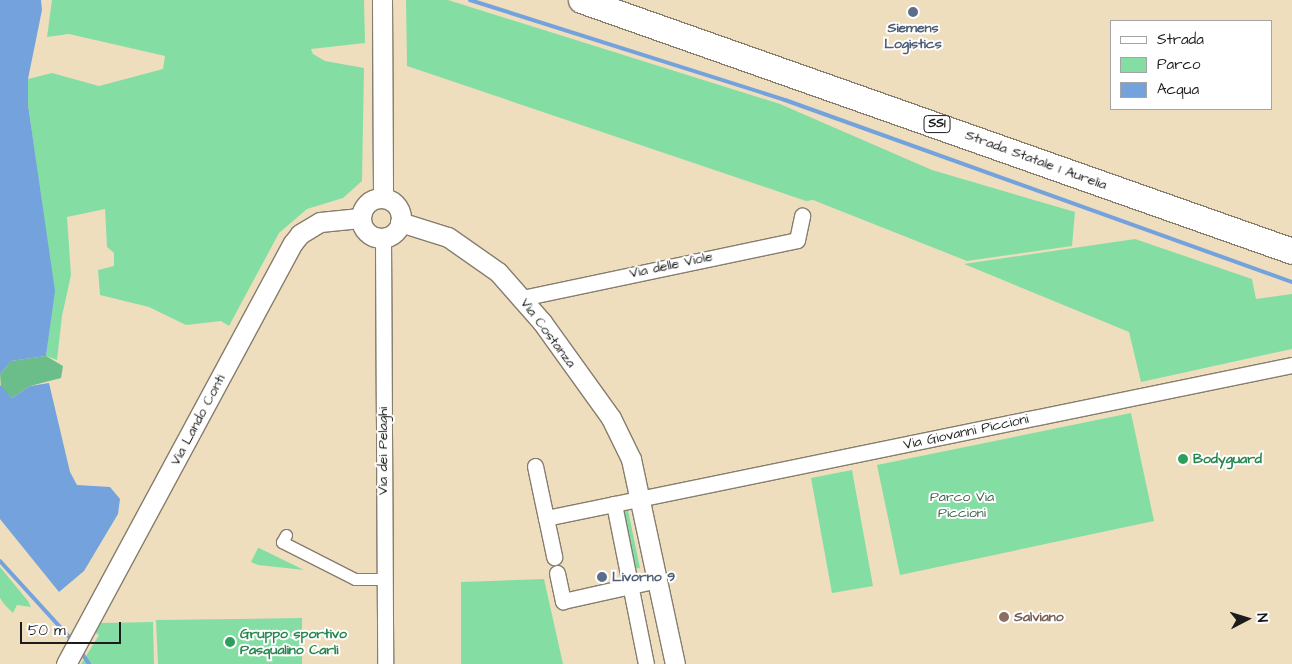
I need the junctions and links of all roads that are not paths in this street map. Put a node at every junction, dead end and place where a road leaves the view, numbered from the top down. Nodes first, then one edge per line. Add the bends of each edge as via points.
1 (382, 0) edge
2 (581, 0) edge
3 (626, 0) edge
4 (383, 197) junction
5 (802, 216) dead end
6 (360, 218) junction
7 (400, 222) junction
8 (1292, 236) edge
9 (383, 238) junction
10 (1292, 252) edge
11 (522, 298) junction
12 (1292, 365) edge
13 (535, 466) dead end
14 (640, 498) junction
15 (614, 504) junction
16 (546, 518) junction
17 (286, 535) dead end
18 (554, 556) dead end
19 (557, 573) dead end
20 (384, 579) junction
21 (657, 580) junction
22 (631, 586) junction
23 (66, 664) edge
24 (385, 664) edge
25 (646, 664) edge
26 (674, 664) edge

1 - 4 street
2 - 10 highway, Strada Statale 1 Aurelia / SS1
3 - 8 highway, Strada Statale 1 Aurelia / SS1
4 - 6 street via 368,201
4 - 7 street via 398,207
5 - 11 street, Via delle Viole via 797,240
6 - 9 street via 367,233
6 - 23 street, Via Lando Conti via 320,222 300,234
7 - 9 street via 394,233
7 - 11 street, Via Costanza via 426,228 467,248 498,272
9 - 20 street, Via dei Pelaghi
11 - 14 street, Via Costanza via 610,418 631,459
12 - 14 street, Via Giovanni Piccioni
13 - 16 street
14 - 15 street
14 - 21 street, Via Costanza
15 - 16 street
15 - 22 street
16 - 18 street
17 - 20 street via 282,542 296,544 355,579
19 - 22 street via 564,602
20 - 24 street, Via dei Pelaghi
21 - 22 street
21 - 26 street, Via Costanza
22 - 25 street

